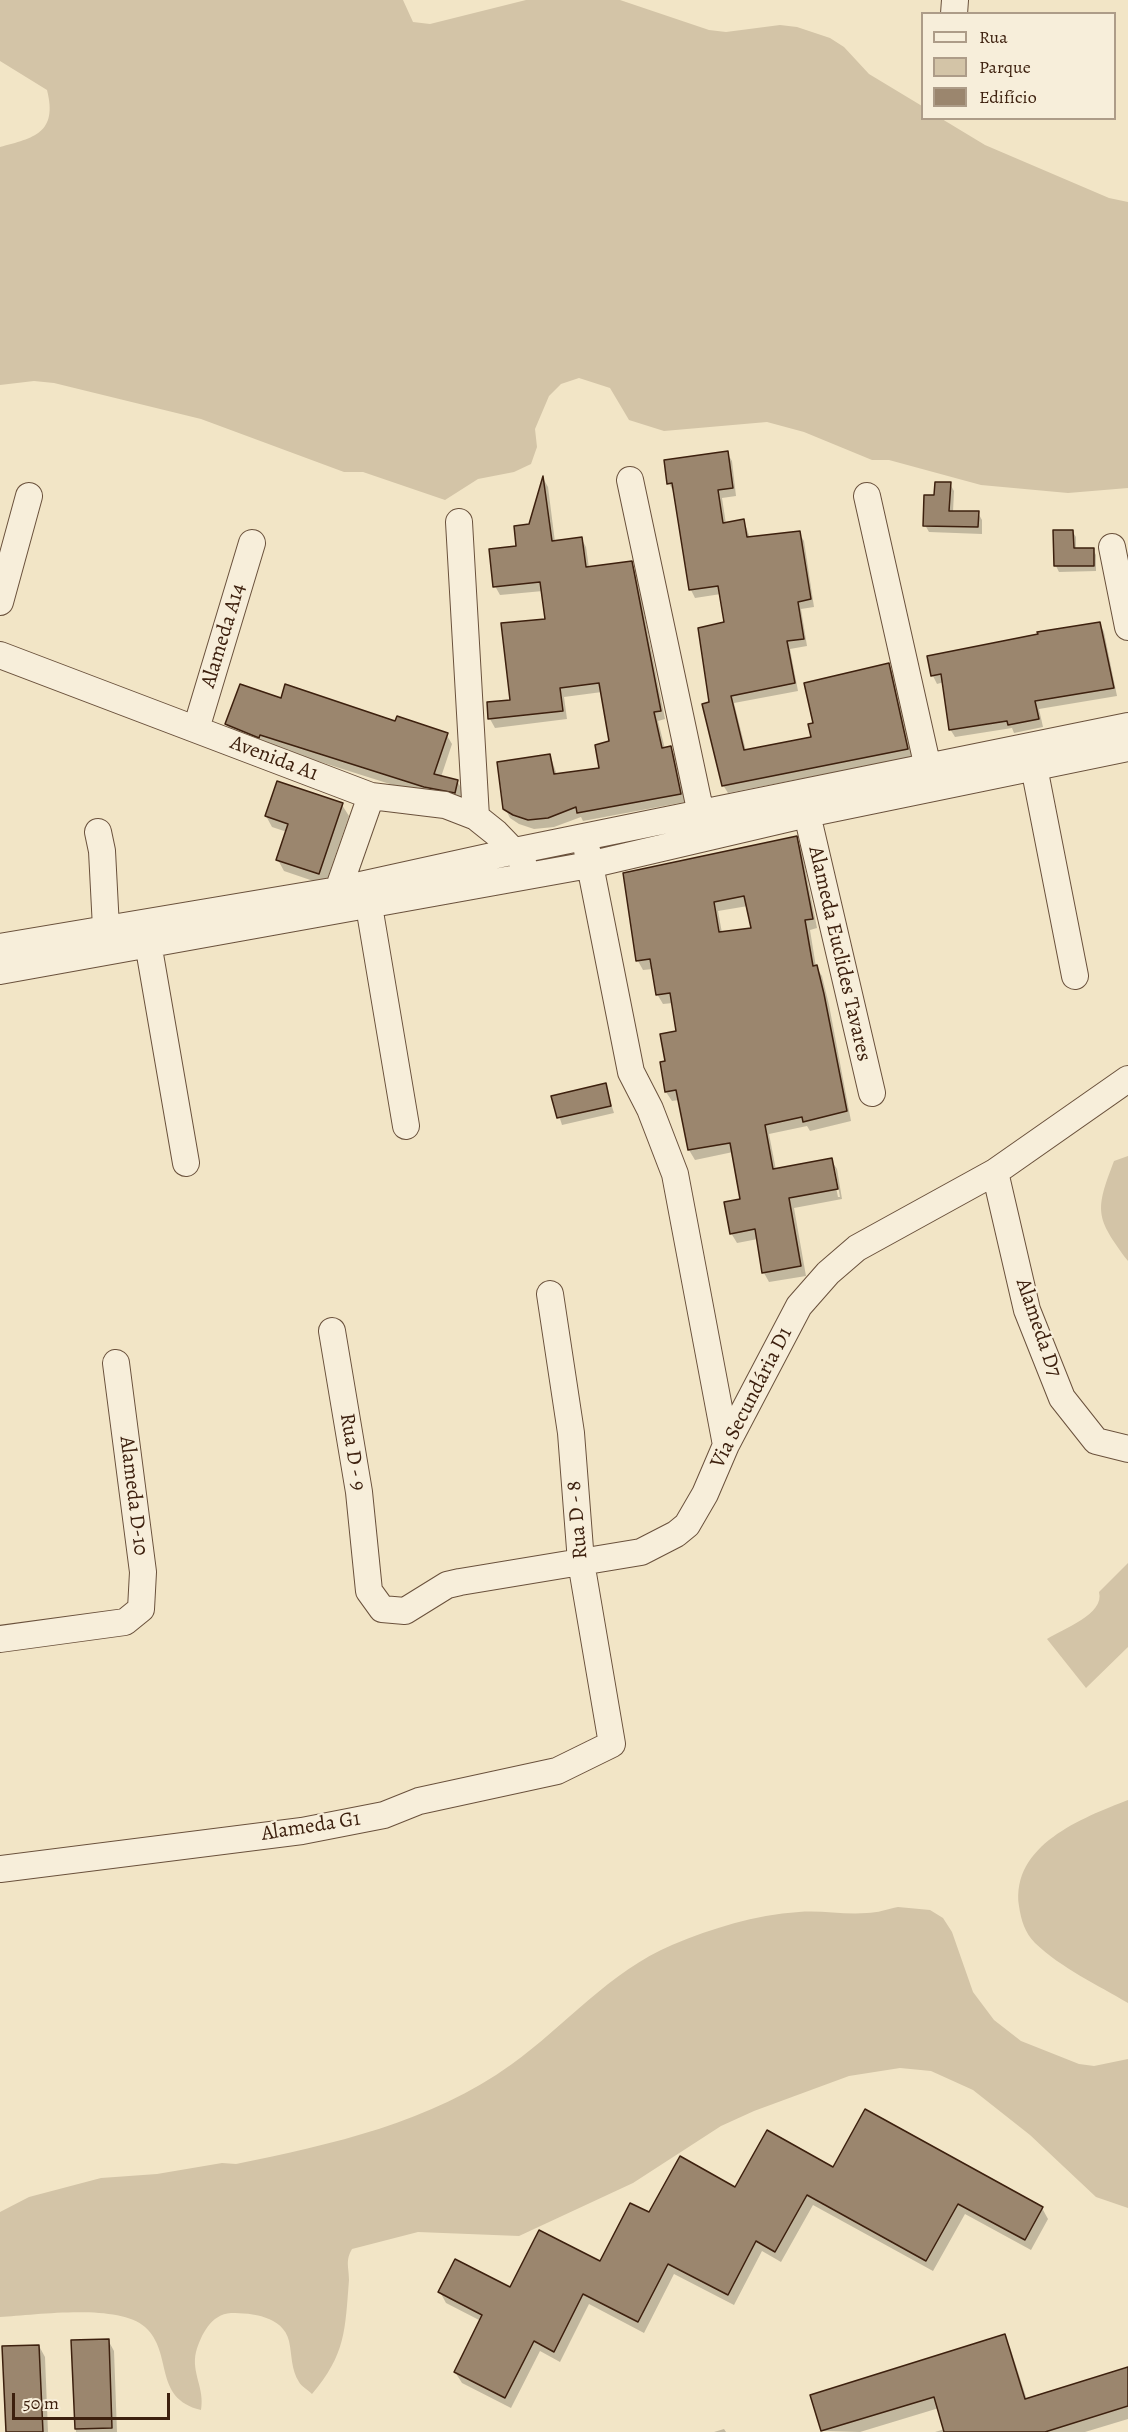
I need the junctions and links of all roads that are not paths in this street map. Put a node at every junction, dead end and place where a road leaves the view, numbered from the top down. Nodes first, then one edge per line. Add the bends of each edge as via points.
1 (630, 480) dead end
2 (28, 496) dead end
3 (867, 496) dead end
4 (459, 522) dead end
5 (252, 543) dead end
6 (1112, 547) dead end
7 (0, 602) edge
8 (1128, 627) edge
9 (0, 655) edge
10 (1128, 726) edge
11 (196, 729) junction
12 (1128, 748) edge
13 (1034, 767) junction
14 (928, 768) junction
15 (371, 796) junction
16 (699, 805) junction
17 (807, 814) junction
18 (476, 817) junction
19 (98, 832) dead end
20 (585, 838) junction
21 (515, 851) junction
22 (589, 865) junction
23 (533, 874) junction
24 (338, 890) junction
25 (369, 906) junction
26 (106, 928) junction
27 (148, 943) junction
28 (0, 947) edge
29 (0, 971) edge
30 (1075, 976) dead end
31 (1128, 1079) edge
32 (872, 1093) dead end
33 (406, 1126) dead end
34 (186, 1163) dead end
35 (995, 1172) junction
36 (550, 1294) dead end
37 (332, 1331) dead end
38 (116, 1363) dead end
39 (726, 1445) junction
40 (1128, 1449) edge
41 (581, 1562) junction
42 (366, 1573) joint
43 (0, 1639) edge
44 (612, 1744) joint
45 (0, 1869) edge

1 - 16 street
2 - 7 street
3 - 14 street
4 - 18 street
5 - 11 street, Alameda A14
6 - 8 street
9 - 11 street, Avenida A1
10 - 14 street
11 - 15 street, Avenida A1
12 - 13 street
13 - 17 street
13 - 30 street
14 - 16 street
15 - 18 street, Avenida A1 via 445,805
15 - 24 street
16 - 20 street
17 - 22 street
17 - 32 street, Alameda Euclides Tavares
18 - 21 street, Avenida A1
19 - 26 street
20 - 21 street
20 - 22 street
21 - 23 street, Avenida A1
21 - 24 street
22 - 23 street
22 - 39 street via 631,1072 675,1174
23 - 25 street
24 - 26 street
25 - 27 street
25 - 33 street
26 - 28 street
27 - 29 street
27 - 34 street
31 - 35 street, Via Secundária D1
35 - 39 street, Via Secundária D1 via 857,1248 828,1273 799,1306
35 - 40 street, Alameda D7 via 1027,1310 1062,1398 1096,1441
36 - 41 street, Rua D - 8 via 571,1433
37 - 42 street, Rua D - 9 via 359,1492
38 - 43 street, Alameda D-10 via 143,1572 141,1609 125,1622
39 - 41 street, Via Secundária D1 via 705,1494 687,1525 676,1534 641,1552
41 - 42 street, Via Secundária D1 via 447,1585 405,1611 382,1609 369,1591
41 - 44 street, Rua D - 8
44 - 45 street, Alameda G1 via 556,1771 419,1801 384,1815 302,1831

